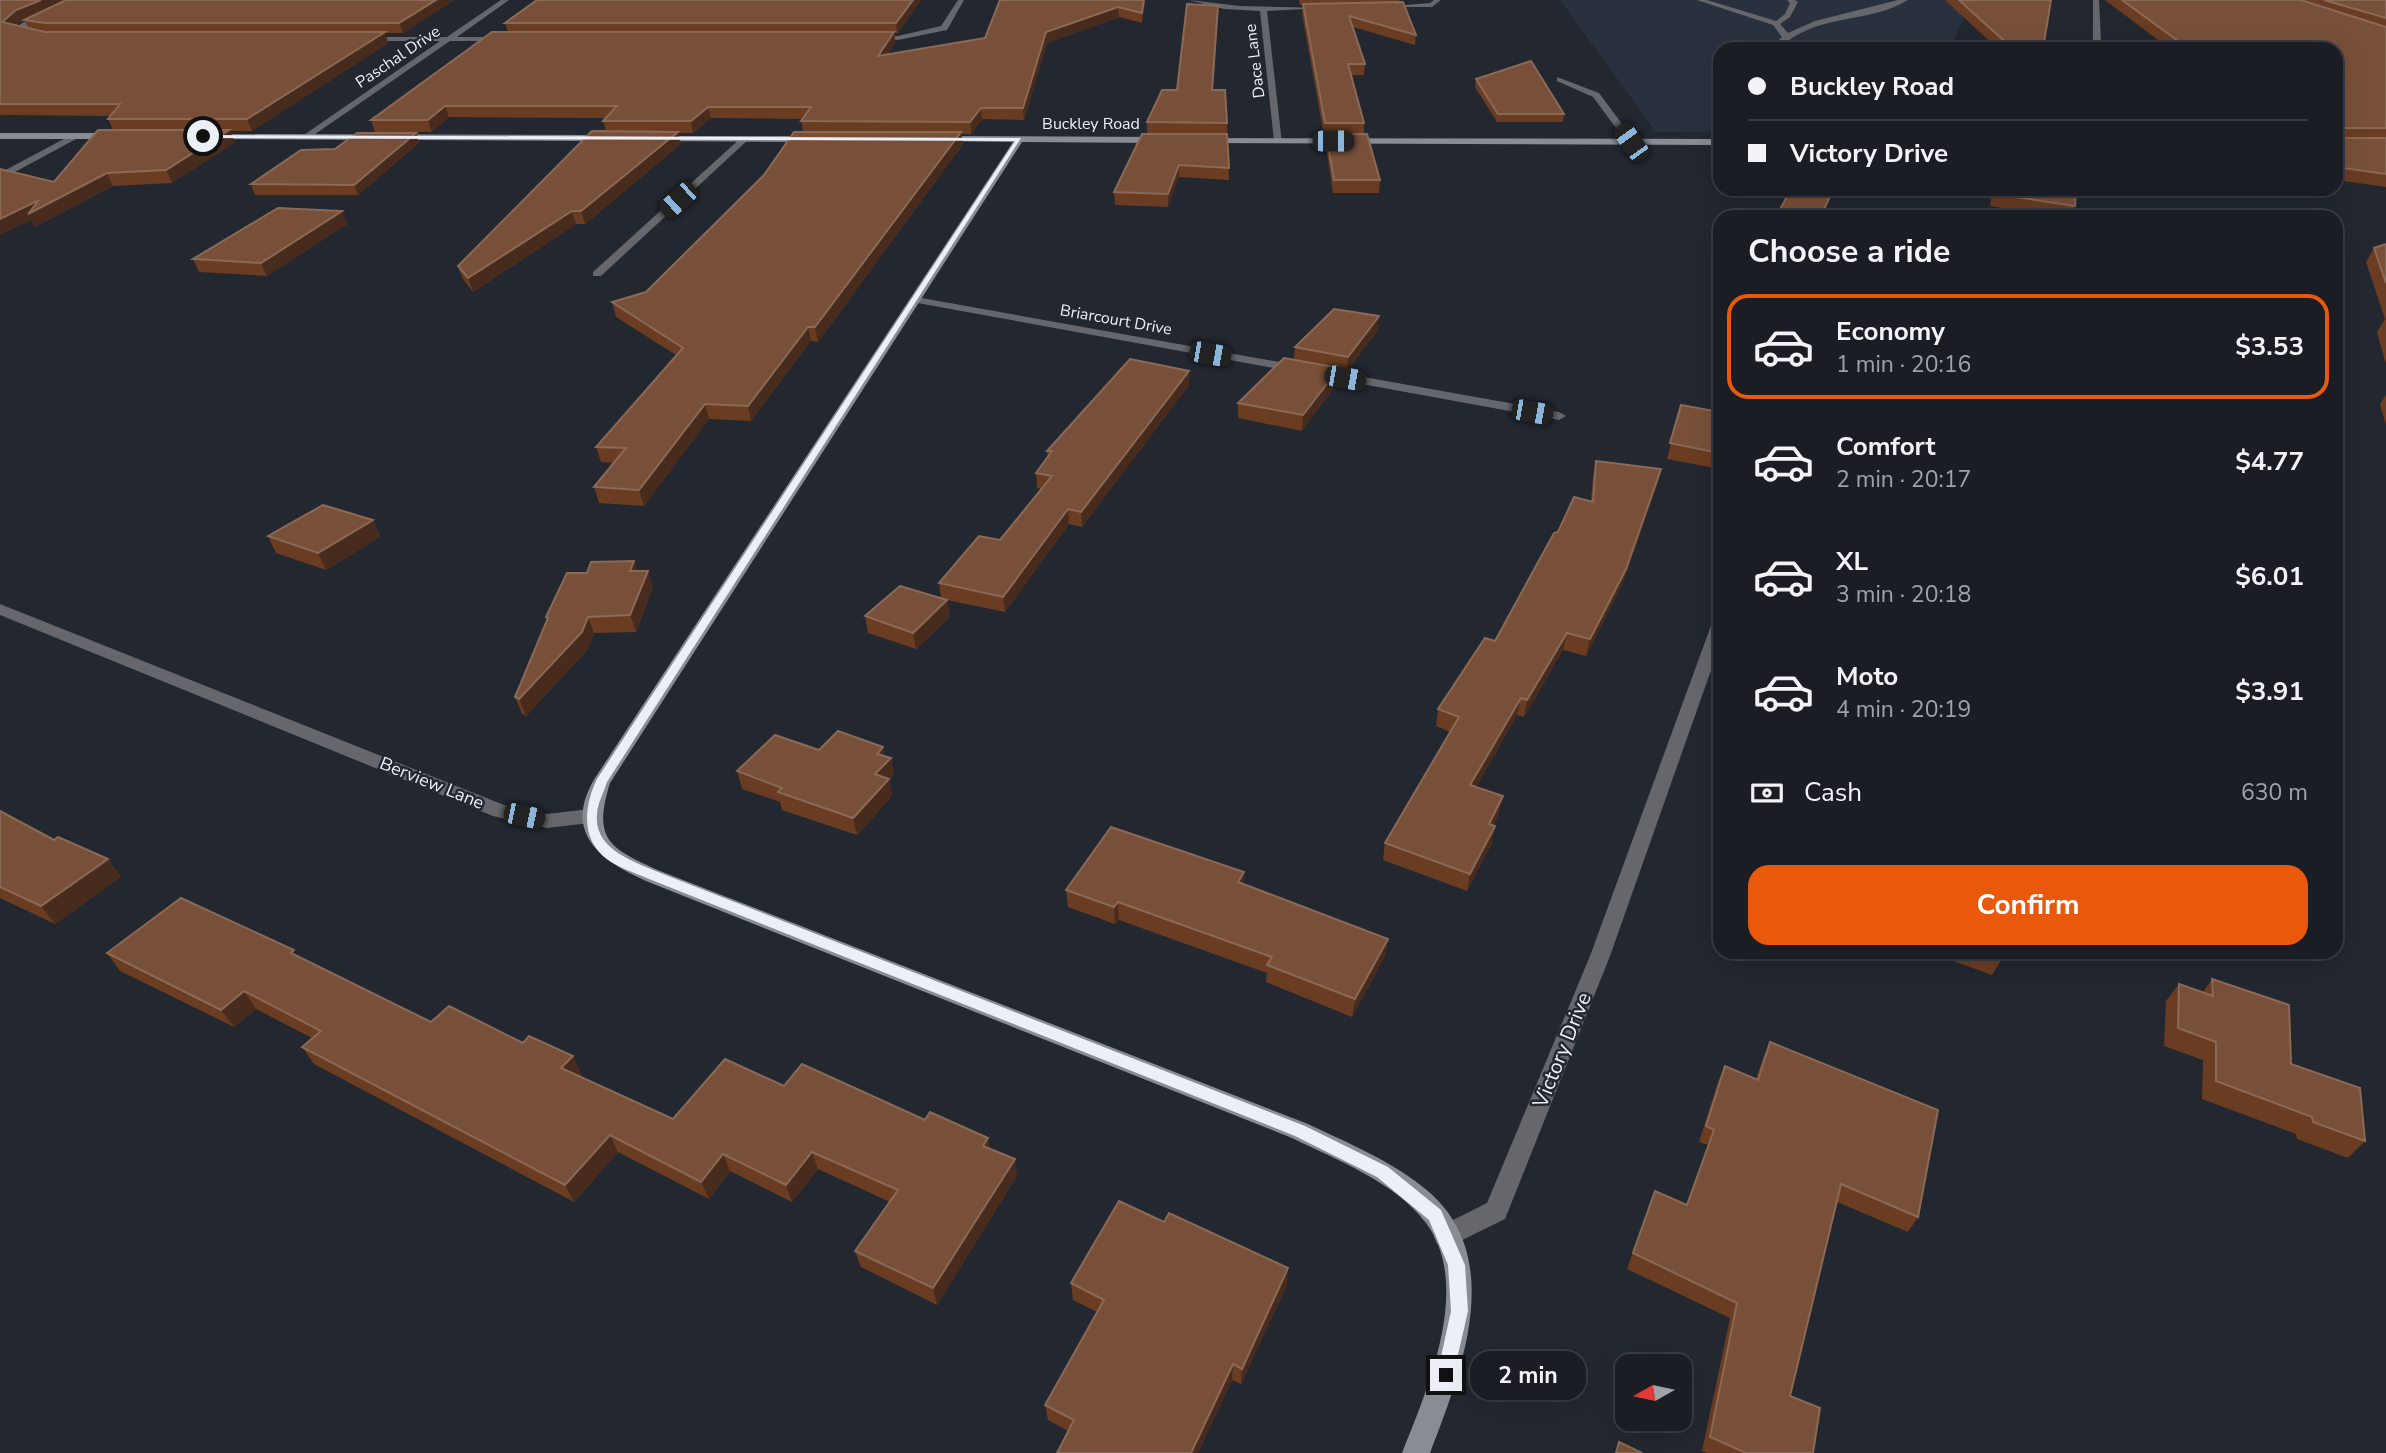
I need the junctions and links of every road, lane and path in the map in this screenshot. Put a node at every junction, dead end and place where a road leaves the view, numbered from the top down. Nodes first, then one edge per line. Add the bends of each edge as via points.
1 (82, 0) edge
2 (506, 0) edge
3 (961, 0) edge
4 (1192, 0) edge
5 (1438, 0) edge
6 (1700, 0) edge
7 (1737, 0) edge
8 (1790, 0) edge
9 (1905, 0) edge
10 (2096, 0) edge
11 (1369, 7) edge
12 (1263, 8) junction
13 (1329, 8) edge
14 (1739, 11) junction
15 (1776, 23) junction
16 (1785, 35) junction
17 (30, 37) edge
18 (857, 38) edge
19 (353, 39) edge
20 (517, 39) edge
21 (449, 40) junction
22 (1779, 42) edge
23 (2097, 42) edge
24 (1560, 79) dead end
25 (0, 136) edge
26 (75, 136) junction
27 (129, 136) edge
28 (197, 136) edge
29 (305, 137) junction
30 (621, 138) edge
31 (649, 138) edge
32 (746, 138) junction
33 (828, 139) edge
34 (923, 139) edge
35 (1019, 139) junction
36 (1169, 140) edge
37 (1197, 140) edge
38 (1279, 141) junction
39 (1631, 142) junction
40 (1713, 142) edge
41 (0, 177) edge
42 (597, 274) dead end
43 (916, 300) junction
44 (1559, 416) dead end
45 (0, 609) edge
46 (1713, 642) edge
47 (590, 816) junction
48 (1446, 1236) junction
49 (1416, 1453) edge

1 - 17 street via 14,33
2 - 21 street, Paschal Drive
3 - 18 street via 944,28 898,38
4 - 12 street, Dace Lane
5 - 11 street via 1432,5
6 - 14 street
7 - 14 street
8 - 15 street via 1793,7
9 - 16 street
10 - 23 street
12 - 13 street
12 - 38 street, Dace Lane
14 - 15 street
15 - 16 street
16 - 22 street
19 - 21 street
20 - 21 street
21 - 29 street, Paschal Drive
24 - 39 street via 1596,94
25 - 26 street
26 - 27 street
26 - 41 street
28 - 29 street
29 - 30 street
31 - 32 street
32 - 33 street
32 - 42 street
34 - 35 street, Buckley Road
35 - 36 street, Buckley Road
35 - 43 street
37 - 38 street
38 - 39 street
39 - 40 street
43 - 44 street, Briarcourt Drive
43 - 47 street via 601,782
45 - 47 street, Berview Lane via 500,811 547,821
46 - 48 street, Victory Drive via 1600,956 1496,1211
47 - 48 street via 596,838 611,856 643,871 1300,1131 1382,1172 1435,1215
48 - 49 street via 1456,1265 1460,1311 1446,1375

